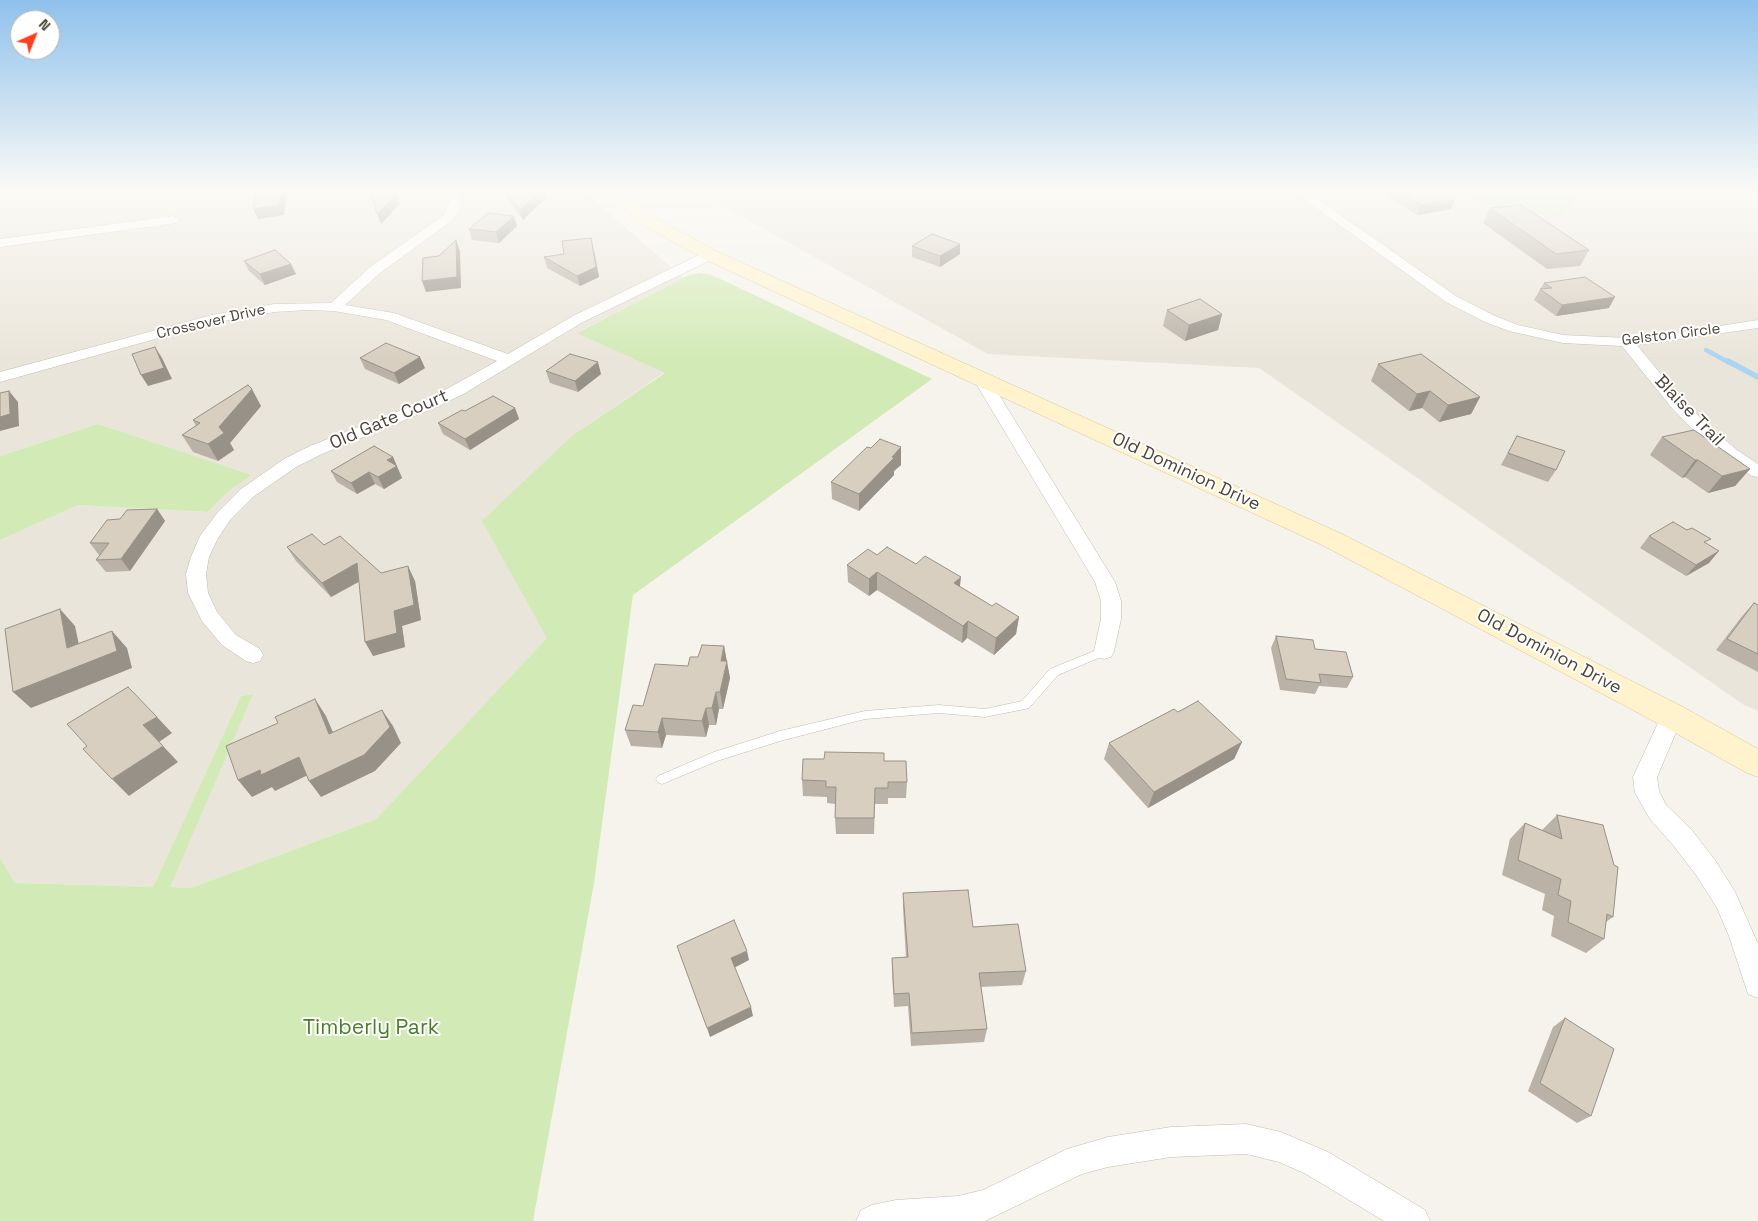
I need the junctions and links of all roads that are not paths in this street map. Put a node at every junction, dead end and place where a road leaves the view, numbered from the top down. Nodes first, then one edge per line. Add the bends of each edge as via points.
1 (408, 247) edge
2 (695, 247) edge
3 (1379, 247) edge
4 (710, 255) junction
5 (334, 307) junction
6 (1758, 324) edge
7 (1626, 342) junction
8 (509, 360) junction
9 (0, 377) edge
10 (980, 377) junction
11 (1758, 472) edge
12 (1104, 651) joint
13 (252, 655) dead end
14 (1672, 716) junction
15 (1758, 764) edge
16 (662, 779) dead end
17 (1758, 984) edge
18 (872, 1221) edge
19 (1414, 1221) edge

1 - 5 street via 375,270
2 - 4 main road, Old Dominion Drive
3 - 7 street, Gelston Circle via 1468,309 1514,328 1540,335 1596,342
4 - 8 street, Old Gate Court via 578,319
4 - 10 main road, Old Dominion Drive
5 - 8 street, Crossover Drive via 389,316
5 - 9 street, Crossover Drive via 274,308 240,313
6 - 7 street, Gelston Circle
7 - 11 street, Blaise Trail via 1671,398 1704,431
8 - 13 street, Old Gate Court via 433,403 290,463 263,480 224,516 200,557 196,574 198,593 209,616 229,640
10 - 12 street via 1105,582 1111,601 1111,619
10 - 14 main road, Old Dominion Drive via 1333,540
12 - 16 lane via 1054,672 1025,705 985,713 940,708 865,715 780,736 714,757
14 - 15 main road, Old Dominion Drive
14 - 17 street via 1645,777 1647,793 1658,812 1706,868 1726,900
18 - 19 street via 958,1212 986,1205 1078,1160 1108,1152 1171,1142 1246,1139 1281,1147 1317,1163

